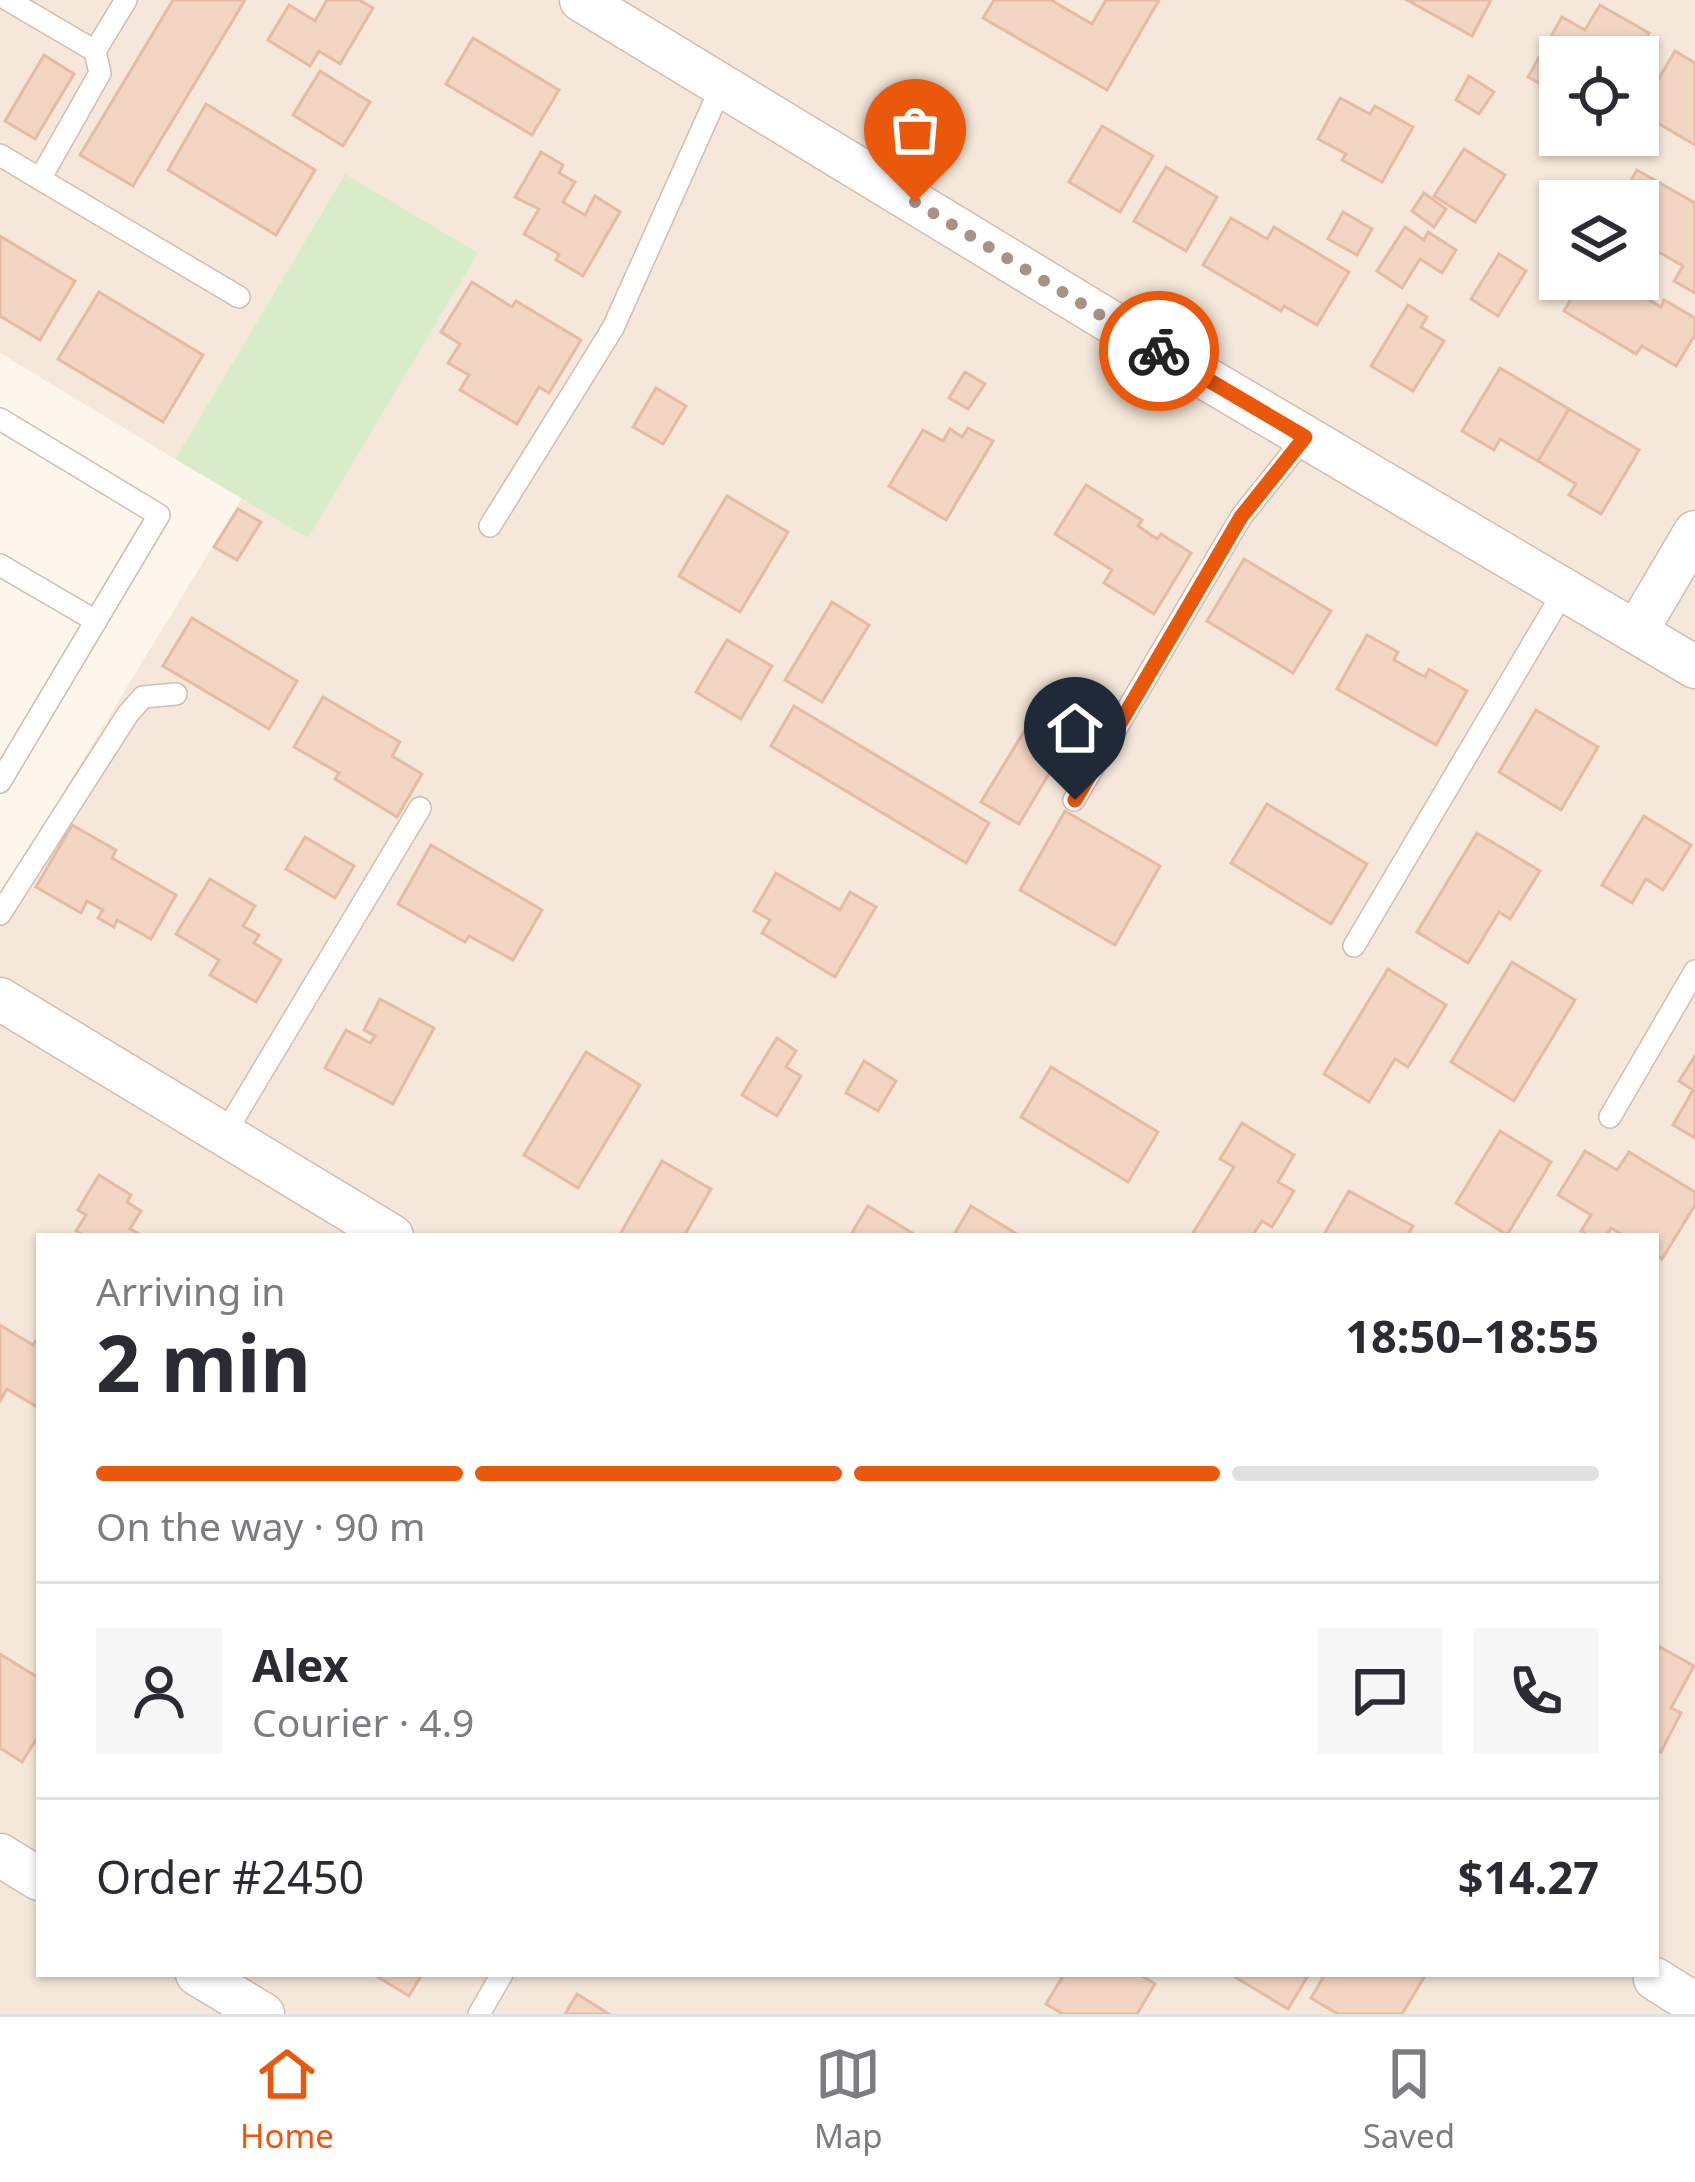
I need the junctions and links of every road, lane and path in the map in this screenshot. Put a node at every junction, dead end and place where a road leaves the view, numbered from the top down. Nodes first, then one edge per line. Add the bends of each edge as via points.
1 (8, 0) edge
2 (126, 0) edge
3 (581, 0) edge
4 (95, 51) junction
5 (722, 86) junction
6 (0, 155) edge
7 (40, 179) junction
8 (239, 297) dead end
9 (0, 419) edge
10 (1305, 437) junction
11 (490, 526) dead end
12 (1695, 532) edge
13 (0, 565) edge
14 (1564, 591) junction
15 (96, 621) junction
16 (1636, 632) junction
17 (1695, 667) edge
18 (176, 694) dead end
19 (0, 782) edge
20 (1075, 800) dead end
21 (420, 808) dead end
22 (0, 914) edge
23 (1354, 946) dead end
24 (1695, 971) edge
25 (0, 1000) edge
26 (1610, 1118) dead end
27 (224, 1135) junction
28 (387, 1233) edge
29 (0, 1855) edge
30 (36, 1877) edge
31 (202, 1977) edge
32 (500, 1977) edge
33 (1655, 1979) dead end
34 (1695, 2004) edge
35 (263, 2014) edge
36 (479, 2014) edge

1 - 4 lane
2 - 4 lane
3 - 5 street
4 - 7 lane via 100,73
5 - 10 street
5 - 11 lane via 613,328
6 - 7 lane
7 - 8 lane
9 - 15 lane via 159,515
10 - 14 street
10 - 20 lane via 1241,517
12 - 16 street
13 - 15 lane
14 - 16 street
14 - 23 lane
15 - 19 lane
16 - 17 street
18 - 22 lane via 142,697 128,714
21 - 27 lane
24 - 26 lane
25 - 27 street
27 - 28 street
29 - 30 street
31 - 35 street
32 - 36 lane
33 - 34 street

